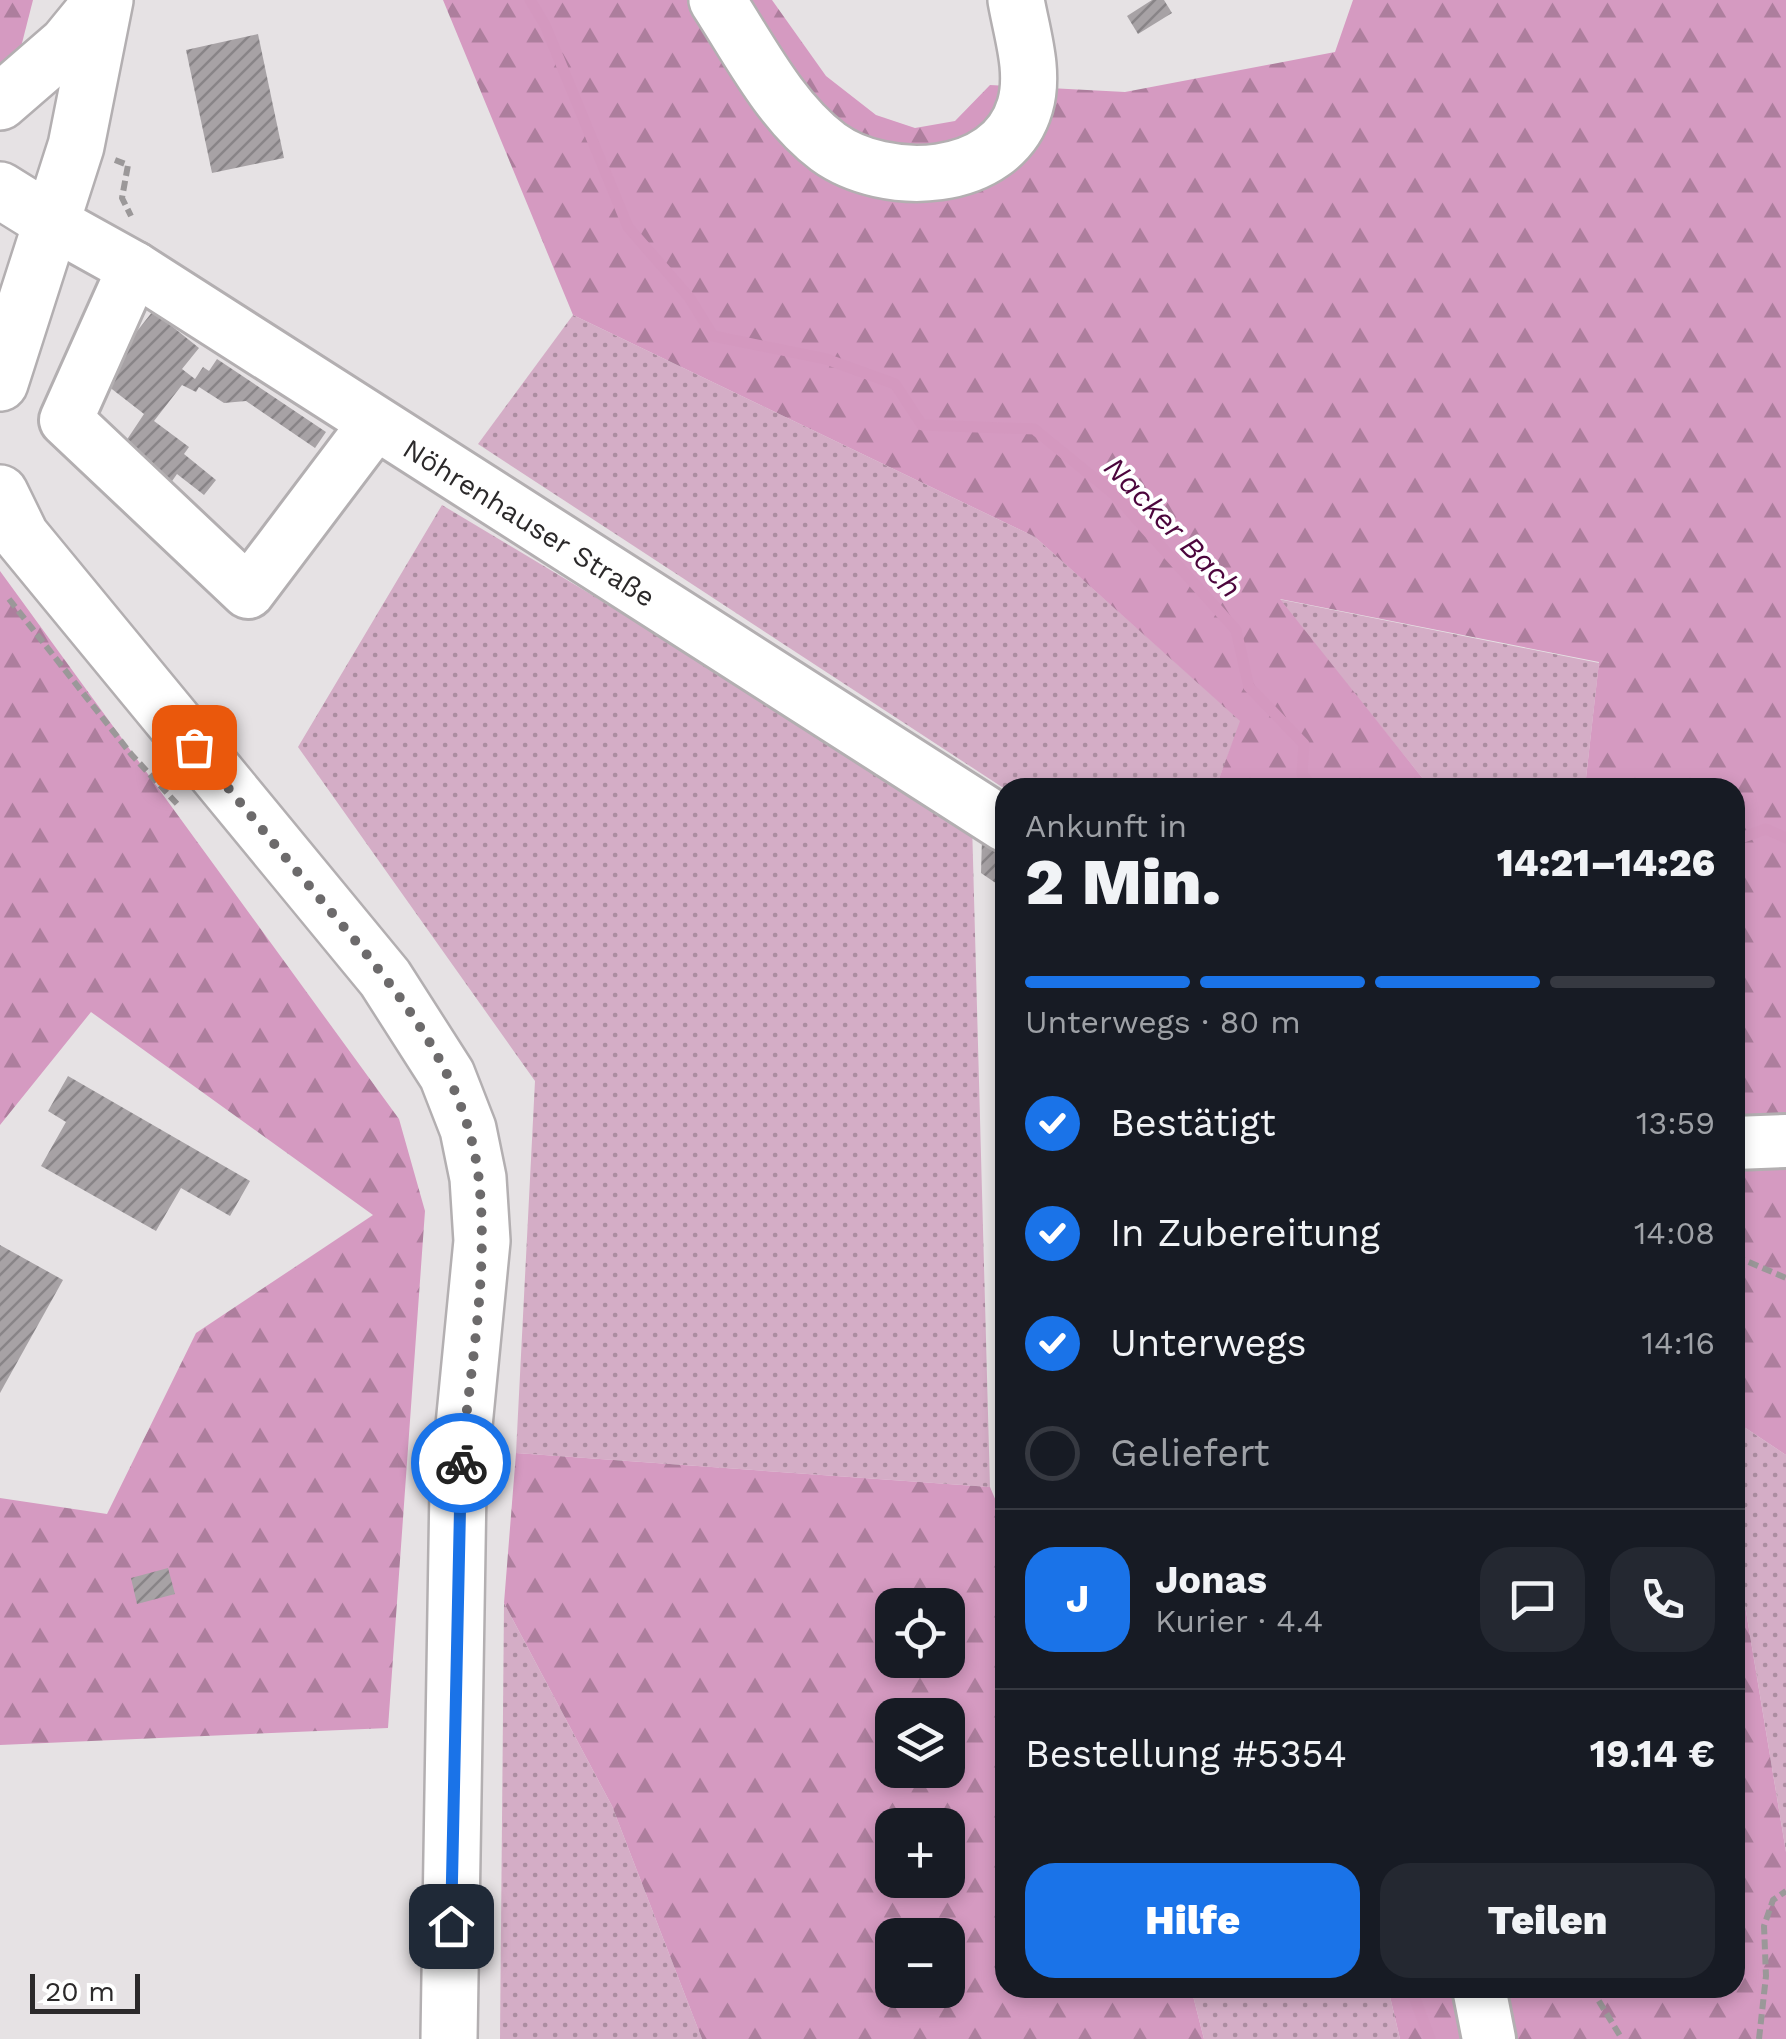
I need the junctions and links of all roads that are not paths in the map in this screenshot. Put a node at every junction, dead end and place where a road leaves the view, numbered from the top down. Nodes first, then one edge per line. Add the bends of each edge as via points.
1 (104, 0) edge
2 (717, 0) edge
3 (1016, 0) edge
4 (0, 102) edge
5 (0, 190) edge
6 (53, 223) junction
7 (134, 268) junction
8 (0, 383) edge
9 (374, 425) junction
10 (0, 493) edge
11 (995, 819) edge
12 (1786, 1141) edge
13 (1745, 1143) edge
14 (1481, 1998) edge
15 (450, 2039) edge
16 (1488, 2039) edge

1 - 4 main road via 67,44
1 - 6 main road via 87,107
2 - 3 main road via 780,94 828,147 868,167 908,174 966,164 1014,129 1026,104 1029,65
5 - 6 main road
6 - 7 street, Nöhrenhauser Straße
6 - 8 main road
7 - 9 street, Nöhrenhauser Straße
7 - 9 street via 66,420 248,592
9 - 11 street, Nöhrenhauser Straße
10 - 15 main road via 21,536 386,978 447,1075 468,1129 482,1241 458,1488
12 - 13 street
14 - 16 street

